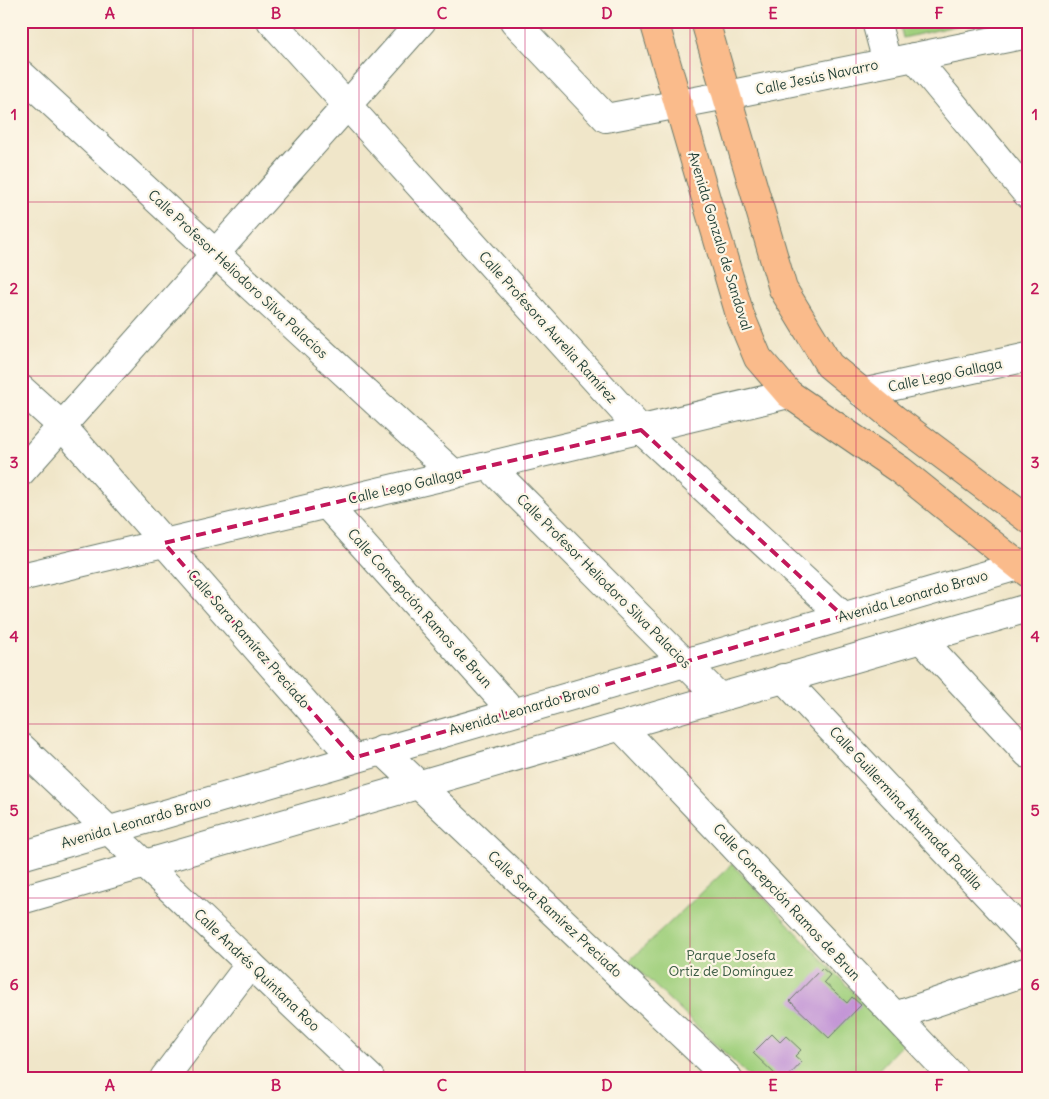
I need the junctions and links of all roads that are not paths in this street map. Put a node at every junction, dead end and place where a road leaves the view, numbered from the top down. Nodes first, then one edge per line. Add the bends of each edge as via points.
1 (271, 21) edge
2 (422, 21) edge
3 (514, 21) edge
4 (654, 21) edge
5 (705, 21) edge
6 (876, 21) edge
7 (1028, 34) edge
8 (914, 57) junction
9 (887, 62) junction
10 (21, 74) edge
11 (727, 95) junction
12 (678, 104) junction
13 (347, 105) junction
14 (1028, 195) edge
15 (215, 254) junction
16 (1028, 357) edge
17 (21, 389) edge
18 (862, 393) junction
19 (789, 394) junction
20 (62, 426) junction
21 (641, 430) junction
22 (489, 466) junction
23 (21, 472) edge
24 (454, 474) junction
25 (326, 504) junction
26 (1028, 519) edge
27 (164, 543) junction
28 (1024, 567) edge
29 (21, 577) edge
30 (1028, 608) edge
31 (843, 616) junction
32 (921, 639) junction
33 (684, 662) junction
34 (784, 678) junction
35 (719, 698) junction
36 (513, 712) junction
37 (620, 726) junction
38 (21, 747) edge
39 (382, 750) junction
40 (1028, 754) edge
41 (353, 758) junction
42 (419, 784) junction
43 (109, 830) junction
44 (21, 856) edge
45 (144, 863) junction
46 (21, 900) edge
47 (1028, 938) edge
48 (250, 964) junction
49 (1028, 971) edge
50 (895, 1016) junction
51 (164, 1078) edge
52 (370, 1078) edge
53 (728, 1078) edge
54 (954, 1078) edge

1 - 13 street, Calle Profesora Aurelia Ramírez
2 - 13 street
3 - 12 street, Calle Jesús Navarro via 606,118
4 - 12 main road, Avenida Gonzalo de Sandoval
5 - 11 main road
6 - 9 street
7 - 8 street, Calle Jesús Navarro
8 - 9 street, Calle Jesús Navarro
8 - 14 street
9 - 11 street, Calle Jesús Navarro
10 - 15 street, Calle Profesor Heliodoro Silva Palacios
11 - 12 street, Calle Jesús Navarro
11 - 18 main road via 783,289 830,365
12 - 19 main road, Avenida Gonzalo de Sandoval via 740,316 758,358
13 - 15 street
13 - 21 street, Calle Profesora Aurelia Ramírez
15 - 20 street
15 - 24 street, Calle Profesor Heliodoro Silva Palacios
16 - 18 street, Calle Lego Gallaga
17 - 20 street, Calle Sara Ramírez Preciado
18 - 26 main road
19 - 21 street, Calle Lego Gallaga
19 - 28 main road, Avenida Gonzalo de Sandoval via 900,470
20 - 23 street
20 - 27 street, Calle Sara Ramírez Preciado
21 - 22 street, Calle Lego Gallaga
21 - 31 street, Calle Profesora Aurelia Ramírez
22 - 24 street, Calle Lego Gallaga
22 - 33 street, Calle Profesor Heliodoro Silva Palacios
24 - 25 street, Calle Lego Gallaga
25 - 27 street, Calle Lego Gallaga
25 - 36 street, Calle Concepción Ramos de Brun
27 - 29 street, Calle Lego Gallaga
27 - 41 street, Calle Sara Ramírez Preciado
28 - 31 street, Avenida Leonardo Bravo
30 - 32 street
31 - 33 street, Avenida Leonardo Bravo
32 - 34 street
32 - 40 street
33 - 35 street, Calle Profesor Heliodoro Silva Palacios
33 - 36 street, Avenida Leonardo Bravo
34 - 35 street
34 - 47 street, Calle Guillermina Ahumada Padilla
35 - 37 street
36 - 39 street, Avenida Leonardo Bravo
37 - 42 street
37 - 50 street, Calle Concepción Ramos de Brun
38 - 43 street, Calle Andrés Quintana Roo
39 - 41 street, Avenida Leonardo Bravo
39 - 42 street, Calle Sara Ramírez Preciado
41 - 43 street, Avenida Leonardo Bravo
42 - 45 street
42 - 53 street, Calle Sara Ramírez Preciado
43 - 44 street, Avenida Leonardo Bravo
43 - 45 street, Calle Andrés Quintana Roo
45 - 46 street
45 - 48 street, Calle Andrés Quintana Roo
48 - 51 street
48 - 52 street, Calle Andrés Quintana Roo
49 - 50 street
50 - 54 street, Calle Concepción Ramos de Brun

